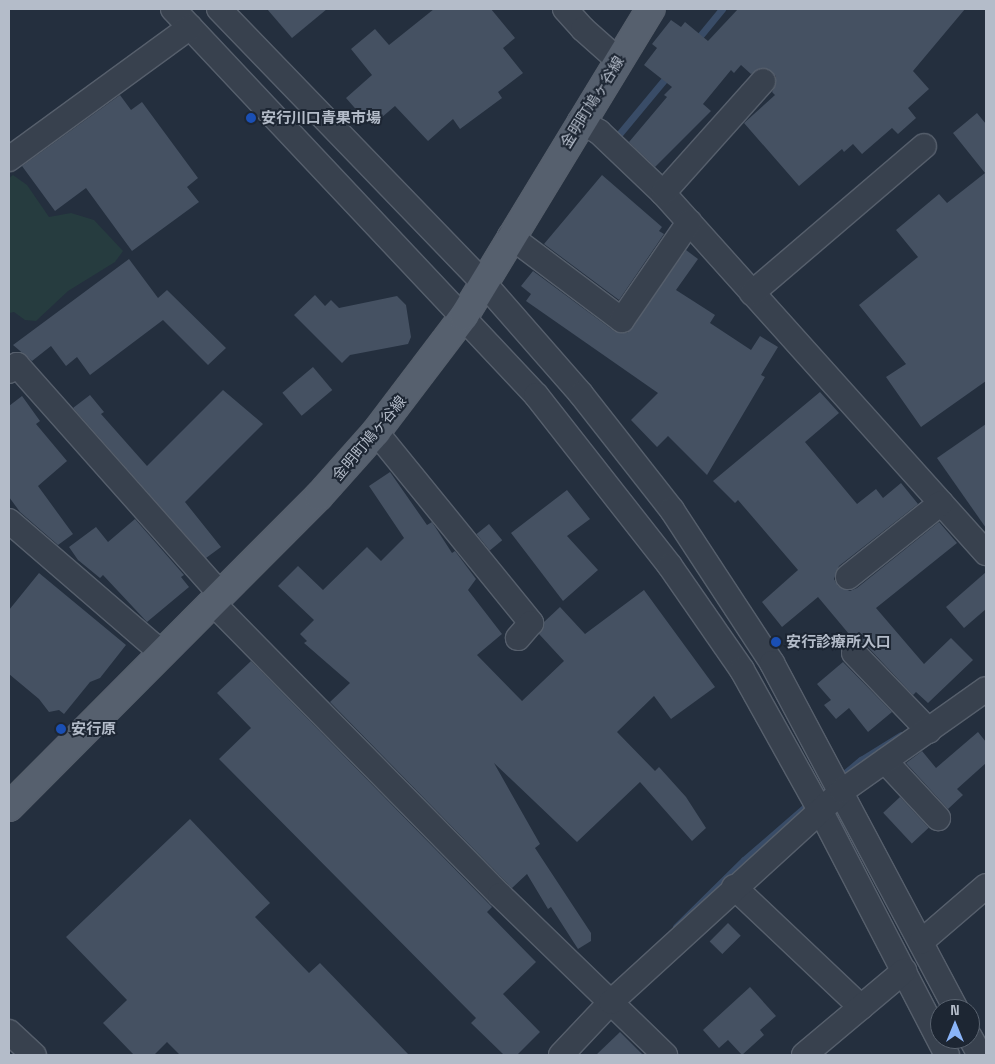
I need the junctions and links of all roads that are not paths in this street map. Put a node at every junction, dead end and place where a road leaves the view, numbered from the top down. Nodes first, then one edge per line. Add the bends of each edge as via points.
1 (172, 9) edge
2 (219, 9) edge
3 (565, 9) edge
4 (651, 9) edge
5 (190, 27) junction
6 (618, 60) junction
7 (763, 81) dead end
8 (580, 122) junction
9 (924, 146) dead end
10 (9, 159) edge
11 (663, 193) junction
12 (689, 222) junction
13 (510, 236) junction
14 (483, 282) junction
15 (752, 293) junction
16 (464, 316) junction
17 (9, 371) edge
18 (376, 432) junction
19 (941, 503) junction
20 (9, 521) edge
21 (986, 553) edge
22 (848, 577) dead end
23 (216, 598) junction
24 (518, 638) dead end
25 (854, 653) dead end
26 (163, 654) junction
27 (986, 689) edge
28 (929, 731) junction
29 (885, 761) junction
30 (842, 791) junction
31 (9, 806) edge
32 (820, 810) junction
33 (938, 818) dead end
34 (986, 886) edge
35 (734, 887) junction
36 (921, 942) junction
37 (904, 971) junction
38 (951, 999) edge
39 (611, 1002) junction
40 (861, 1008) junction
41 (9, 1032) edge
42 (34, 1055) edge
43 (561, 1055) edge
44 (665, 1055) edge
45 (804, 1055) edge
46 (947, 1055) edge

1 - 5 street
2 - 14 street
3 - 6 street via 582,29
4 - 6 main road, 金明町鳩ヶ谷線
5 - 10 street
5 - 16 street
6 - 8 main road, 金明町鳩ヶ谷線
7 - 11 street
8 - 11 street via 599,132
8 - 13 main road, 金明町鳩ヶ谷線
9 - 15 street
11 - 12 street
12 - 13 street via 622,320
12 - 15 street
13 - 14 main road, 金明町鳩ヶ谷線
14 - 16 main road, 金明町鳩ヶ谷線
14 - 30 street via 581,394 672,510 724,584 772,663
15 - 19 street
16 - 18 main road, 金明町鳩ヶ谷線
16 - 32 street via 536,395 670,566 742,670
17 - 23 street via 17,365
18 - 23 main road, 金明町鳩ヶ谷線 via 319,496
18 - 24 street via 531,623
19 - 21 street
19 - 22 street
20 - 26 street
23 - 26 main road, 金明町鳩ヶ谷線
23 - 39 street via 500,895
25 - 28 street
26 - 31 main road, 金明町鳩ヶ谷線
27 - 28 street
28 - 29 street
29 - 30 street
29 - 33 street
30 - 32 street
30 - 36 street
32 - 35 street
32 - 37 street
34 - 36 street
35 - 39 street
35 - 40 street
36 - 38 street
37 - 40 street
37 - 46 street
39 - 43 street
39 - 44 street
40 - 45 street
41 - 42 street

